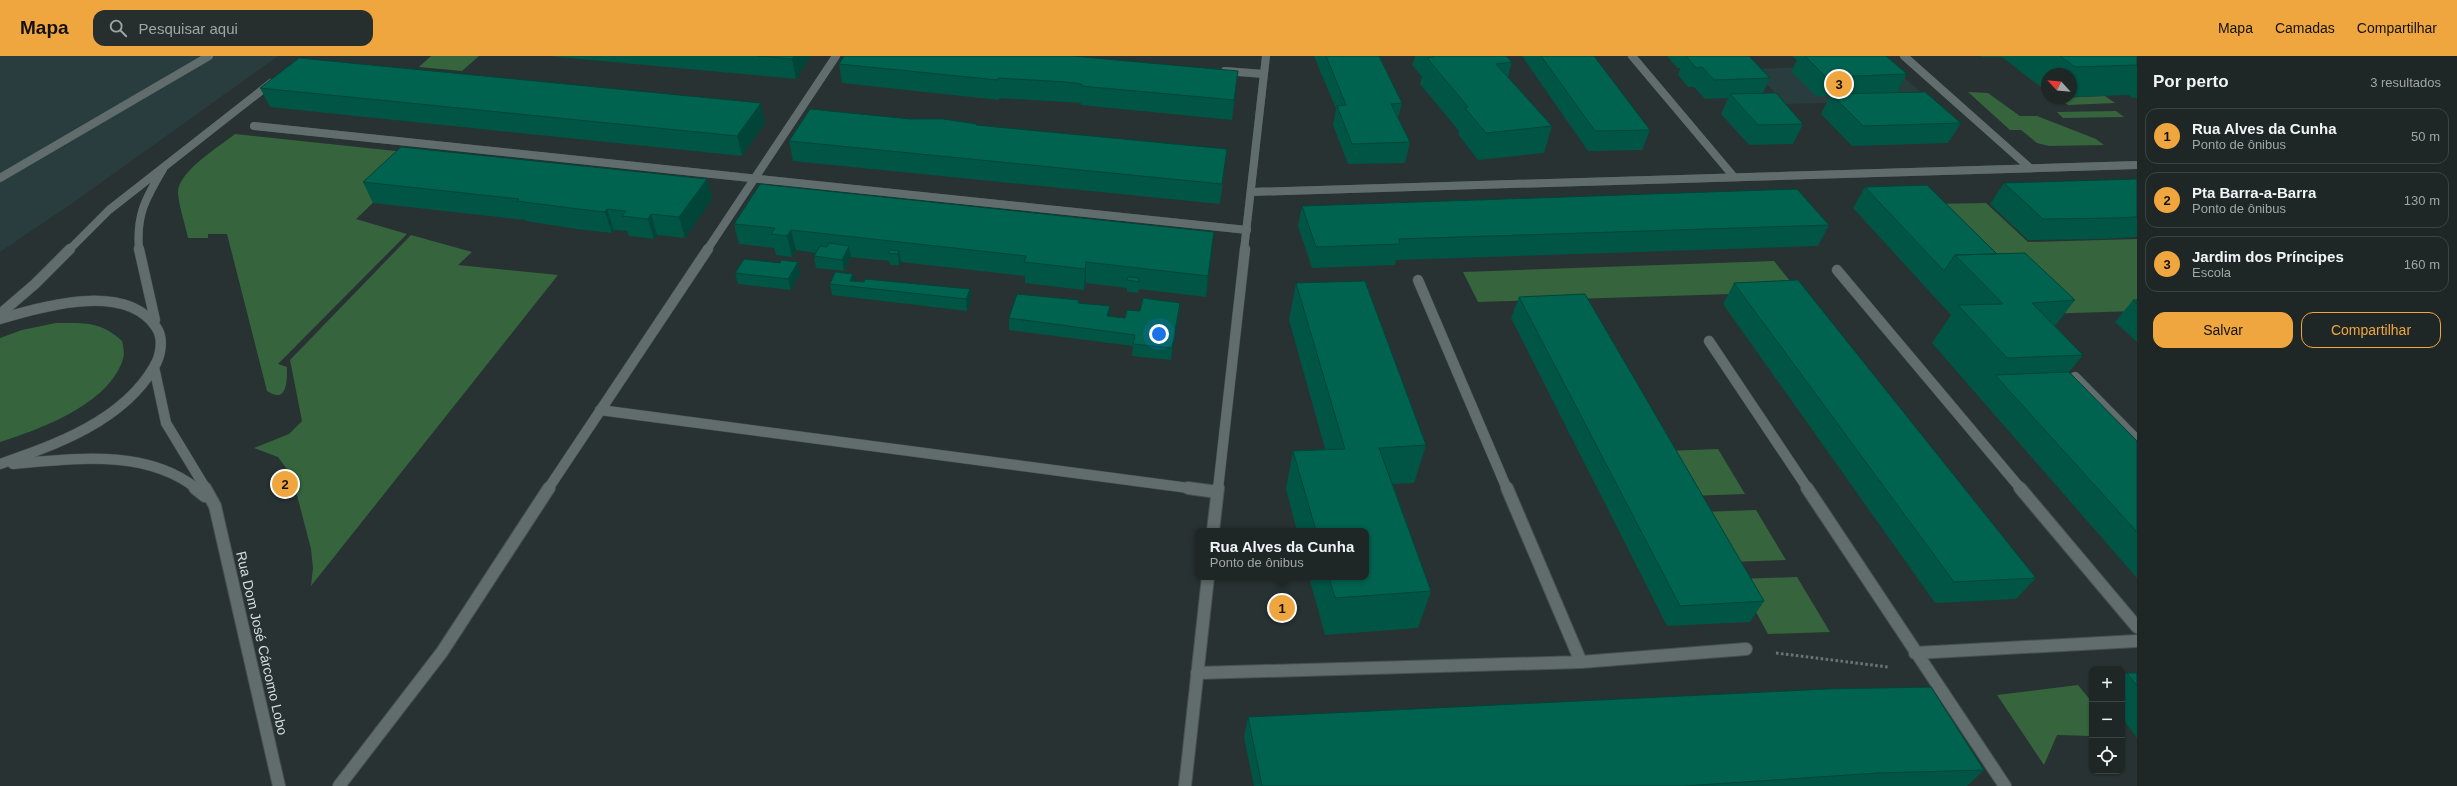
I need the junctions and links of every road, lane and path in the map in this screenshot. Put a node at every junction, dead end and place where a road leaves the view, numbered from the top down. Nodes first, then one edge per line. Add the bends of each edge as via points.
1 (209, 56) edge
2 (836, 56) edge
3 (1266, 56) edge
4 (1632, 56) edge
5 (1904, 56) edge
6 (1217, 70) edge
7 (1264, 74) junction
8 (281, 75) edge
9 (254, 126) dead end
10 (167, 162) junction
11 (2137, 165) edge
12 (2030, 168) junction
13 (1734, 177) junction
14 (0, 178) edge
15 (754, 180) junction
16 (1251, 192) junction
17 (1247, 230) junction
18 (1837, 270) dead end
19 (1418, 280) dead end
20 (0, 314) edge
21 (0, 319) edge
22 (155, 320) junction
23 (1709, 341) dead end
24 (154, 367) junction
25 (2075, 376) edge
26 (600, 410) junction
27 (2137, 440) edge
28 (0, 464) edge
29 (1218, 492) junction
30 (215, 506) junction
31 (1213, 528) edge
32 (1208, 580) edge
33 (2137, 627) edge
34 (2137, 641) edge
35 (1746, 649) joint
36 (1915, 653) junction
37 (1581, 662) junction
38 (1197, 673) junction
39 (279, 786) edge
40 (339, 786) edge
41 (1185, 786) edge
42 (2004, 786) edge

1 - 14 street
2 - 15 street
3 - 7 street
4 - 13 street
5 - 12 street
6 - 7 street
7 - 16 street
8 - 10 street
9 - 15 street
10 - 20 street via 110,210 35,284
10 - 22 street via 149,192 141,212 138,232 143,275
11 - 12 street
12 - 13 street
13 - 16 street
15 - 17 street
15 - 26 street
16 - 17 street
17 - 29 street
18 - 33 street
19 - 37 street
21 - 22 street via 33,308 73,302 108,301 136,308
22 - 24 street via 163,341
23 - 36 street
24 - 28 street via 132,394 97,422 51,446
24 - 30 street, Rua Dom José Cárcomo Lobo via 166,423
25 - 27 street
26 - 29 street
26 - 40 street via 442,652
28 - 30 street via 68,460 125,461 153,466 179,476 197,488
29 - 31 street
30 - 39 street, Rua Dom José Cárcomo Lobo
32 - 38 street
34 - 36 street
35 - 36 path via 1896,668
35 - 37 street
36 - 42 street
37 - 38 street
38 - 41 street

